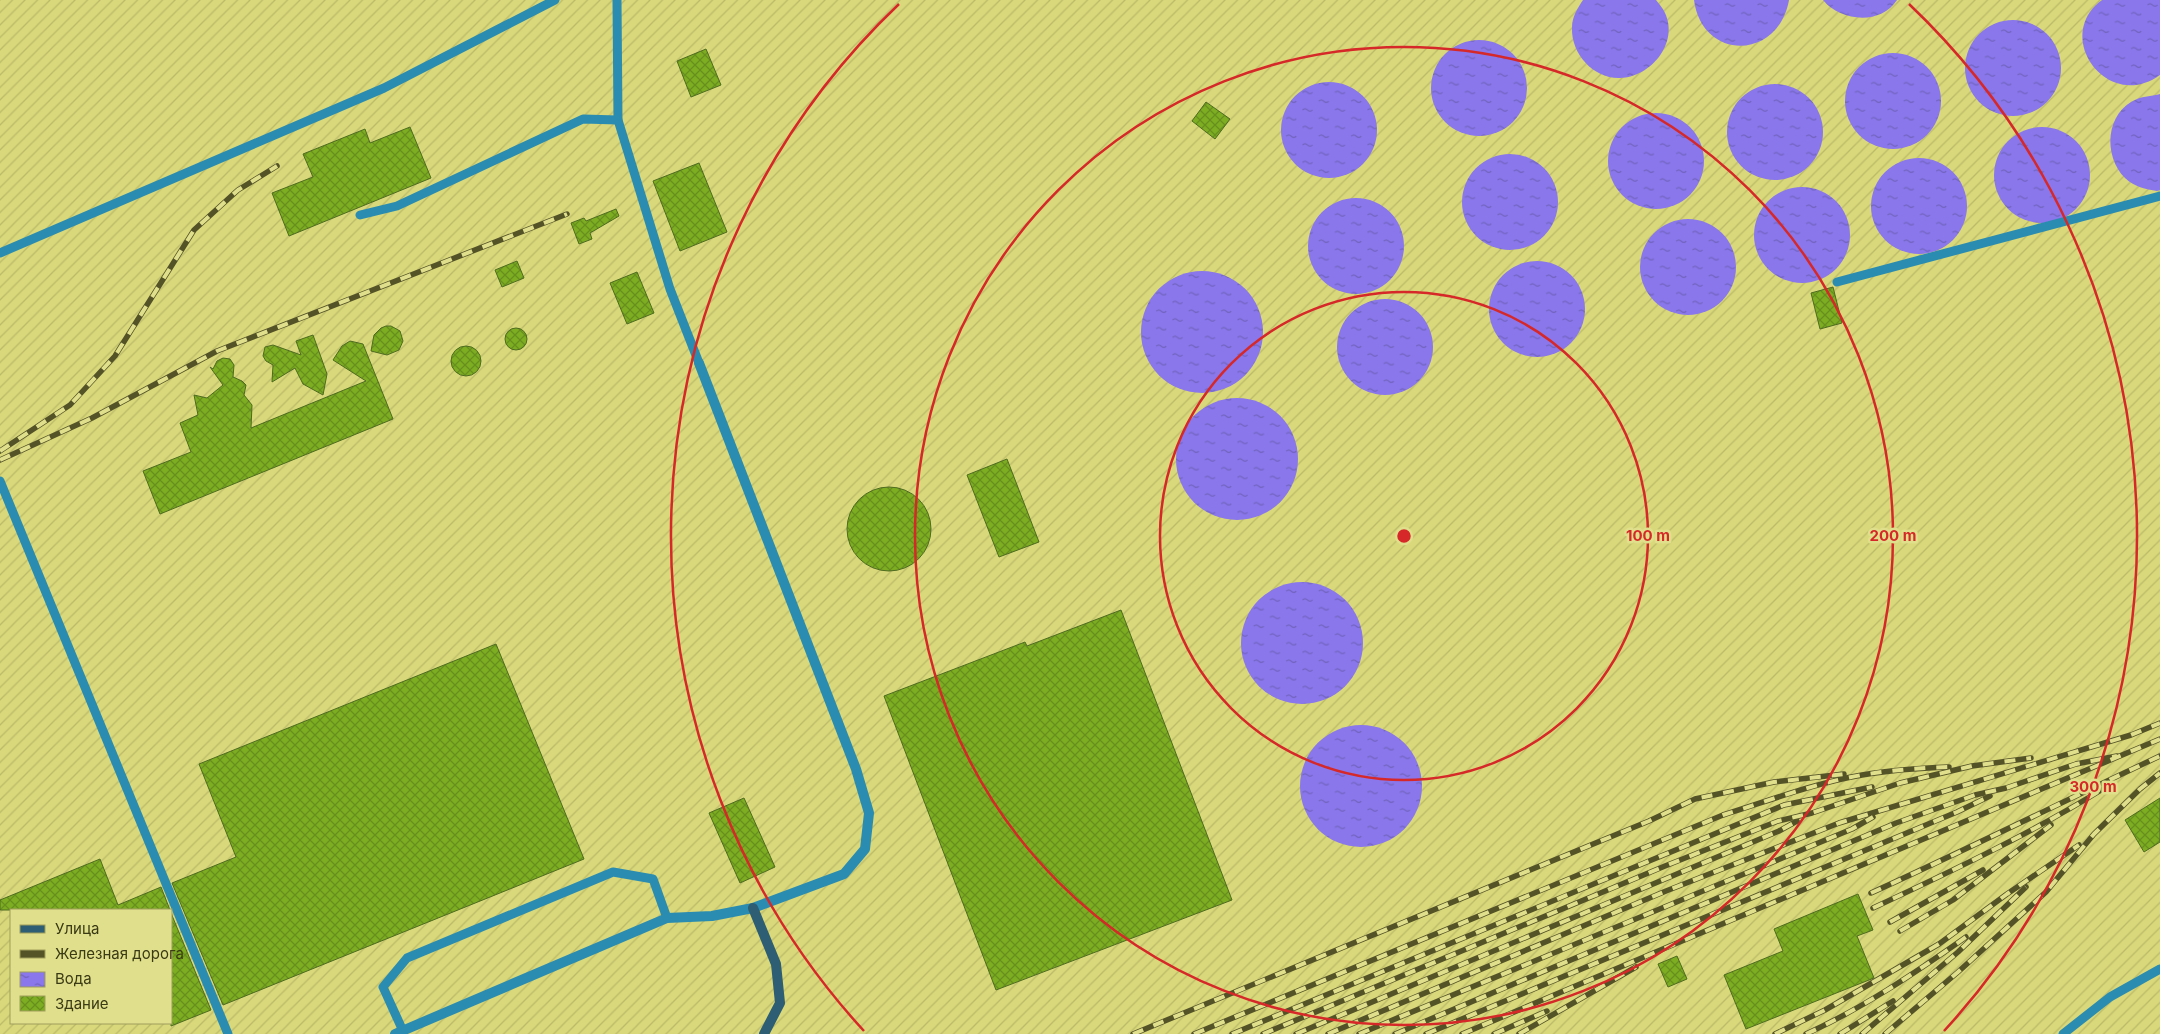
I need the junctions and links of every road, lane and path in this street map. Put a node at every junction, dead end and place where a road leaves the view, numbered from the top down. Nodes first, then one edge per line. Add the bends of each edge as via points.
1 (555, 0) edge
2 (617, 0) edge
3 (618, 120) junction
4 (2160, 196) edge
5 (360, 215) dead end
6 (0, 253) edge
7 (1837, 282) dead end
8 (699, 363) joint
9 (0, 481) edge
10 (753, 908) junction
11 (668, 918) junction
12 (2160, 969) edge
13 (399, 1032) edge
14 (228, 1034) edge
15 (764, 1034) edge
16 (2063, 1034) edge

1 - 6 lane via 384,88
2 - 3 lane
3 - 5 lane via 583,119 397,206
3 - 8 lane via 670,289
4 - 7 lane
8 - 10 street via 856,769 869,814 865,848 844,874
9 - 14 lane
10 - 11 street via 712,916
10 - 15 street via 776,964 780,1003
11 - 13 street
11 - 13 lane via 653,879 613,872 406,958 383,988
12 - 16 lane via 2110,997

